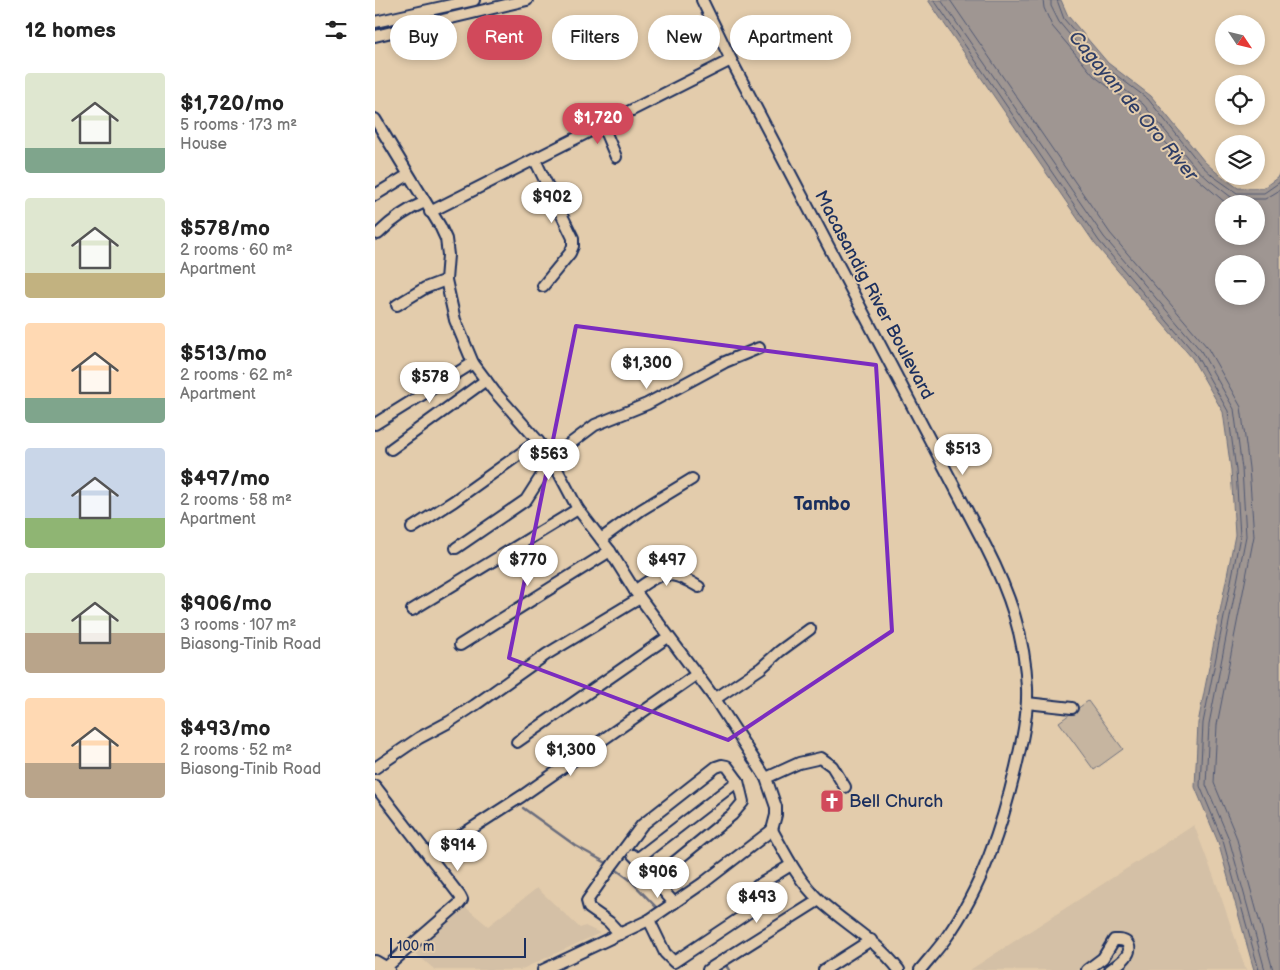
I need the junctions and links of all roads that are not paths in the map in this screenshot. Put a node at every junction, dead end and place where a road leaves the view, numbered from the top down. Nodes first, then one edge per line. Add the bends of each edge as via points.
1 (474, 0) edge
2 (479, 0) edge
3 (527, 0) edge
4 (702, 0) edge
5 (482, 11) junction
6 (408, 15) edge
7 (457, 17) edge
8 (390, 19) edge
9 (375, 22) edge
10 (390, 32) edge
11 (375, 36) edge
12 (730, 58) edge
13 (731, 60) joint
14 (375, 119) edge
15 (602, 124) junction
16 (379, 137) edge
17 (616, 157) dead end
18 (535, 160) junction
19 (408, 175) junction
20 (375, 195) edge
21 (425, 202) junction
22 (430, 212) junction
23 (378, 234) dead end
24 (446, 280) junction
25 (543, 286) dead end
26 (397, 305) dead end
27 (759, 348) dead end
28 (473, 363) junction
29 (485, 380) junction
30 (375, 424) edge
31 (538, 441) junction
32 (391, 449) dead end
33 (553, 462) junction
34 (692, 479) dead end
35 (578, 509) junction
36 (412, 528) dead end
37 (601, 540) junction
38 (456, 548) dead end
39 (610, 551) junction
40 (699, 587) dead end
41 (638, 594) junction
42 (412, 610) dead end
43 (810, 629) dead end
44 (668, 637) junction
45 (459, 645) dead end
46 (697, 674) junction
47 (715, 699) junction
48 (1027, 703) junction
49 (1072, 708) dead end
50 (517, 742) dead end
51 (375, 768) edge
52 (766, 778) junction
53 (738, 781) junction
54 (375, 786) edge
55 (845, 787) dead end
56 (772, 830) junction
57 (625, 848) junction
58 (429, 856) junction
59 (637, 858) junction
60 (791, 865) junction
61 (656, 877) junction
62 (819, 900) junction
63 (674, 903) junction
64 (649, 920) junction
65 (620, 934) junction
66 (871, 940) junction
67 (383, 968) edge
68 (543, 970) edge
69 (707, 970) edge
70 (824, 970) edge
71 (899, 970) edge
72 (920, 970) edge
73 (1087, 970) edge
74 (1110, 970) edge

1 - 6 street
2 - 5 street
3 - 5 street
4 - 12 street, Macasandig River Boulevard
5 - 7 street
8 - 9 street
10 - 11 street
13 - 15 street
13 - 48 street, Macasandig River Boulevard via 1001,577 1020,630
14 - 16 street
15 - 17 street
15 - 18 street
16 - 19 street
18 - 22 street
18 - 25 street via 573,238 570,253
19 - 20 street
19 - 21 street
21 - 22 street
21 - 23 street
22 - 24 street via 446,239
24 - 26 street
24 - 28 street via 455,320
27 - 33 street via 725,362 647,404 595,425
28 - 29 street
28 - 30 street
29 - 31 street
29 - 32 street
31 - 33 street
31 - 36 street
33 - 35 street
33 - 38 street via 526,500
34 - 37 street via 641,510
35 - 37 street
35 - 42 street
37 - 39 street
39 - 41 street
39 - 45 street
40 - 41 street via 678,575 669,574 654,578
41 - 44 street
41 - 51 street via 475,705
43 - 47 street
44 - 46 street
44 - 50 street
46 - 47 street
46 - 58 street via 522,796
47 - 52 street
48 - 49 street
48 - 72 street, Macasandig River Boulevard via 1011,787 977,886 947,937
52 - 55 street via 799,762 821,758 832,766
52 - 56 street via 776,807
53 - 57 street via 727,766 716,766 642,825
53 - 59 street
53 - 61 street via 743,798 741,805
54 - 58 street
56 - 60 street
56 - 63 street
57 - 59 street
57 - 65 street via 587,904
58 - 67 street via 462,900
59 - 61 street
60 - 62 street
60 - 64 street via 757,886 764,902 675,962 665,953
61 - 63 street
62 - 66 street
62 - 69 street
63 - 64 street
64 - 65 street
65 - 68 street
66 - 70 street
66 - 71 street
73 - 74 street via 1103,958 1114,940 1125,941 1129,951 1127,956

